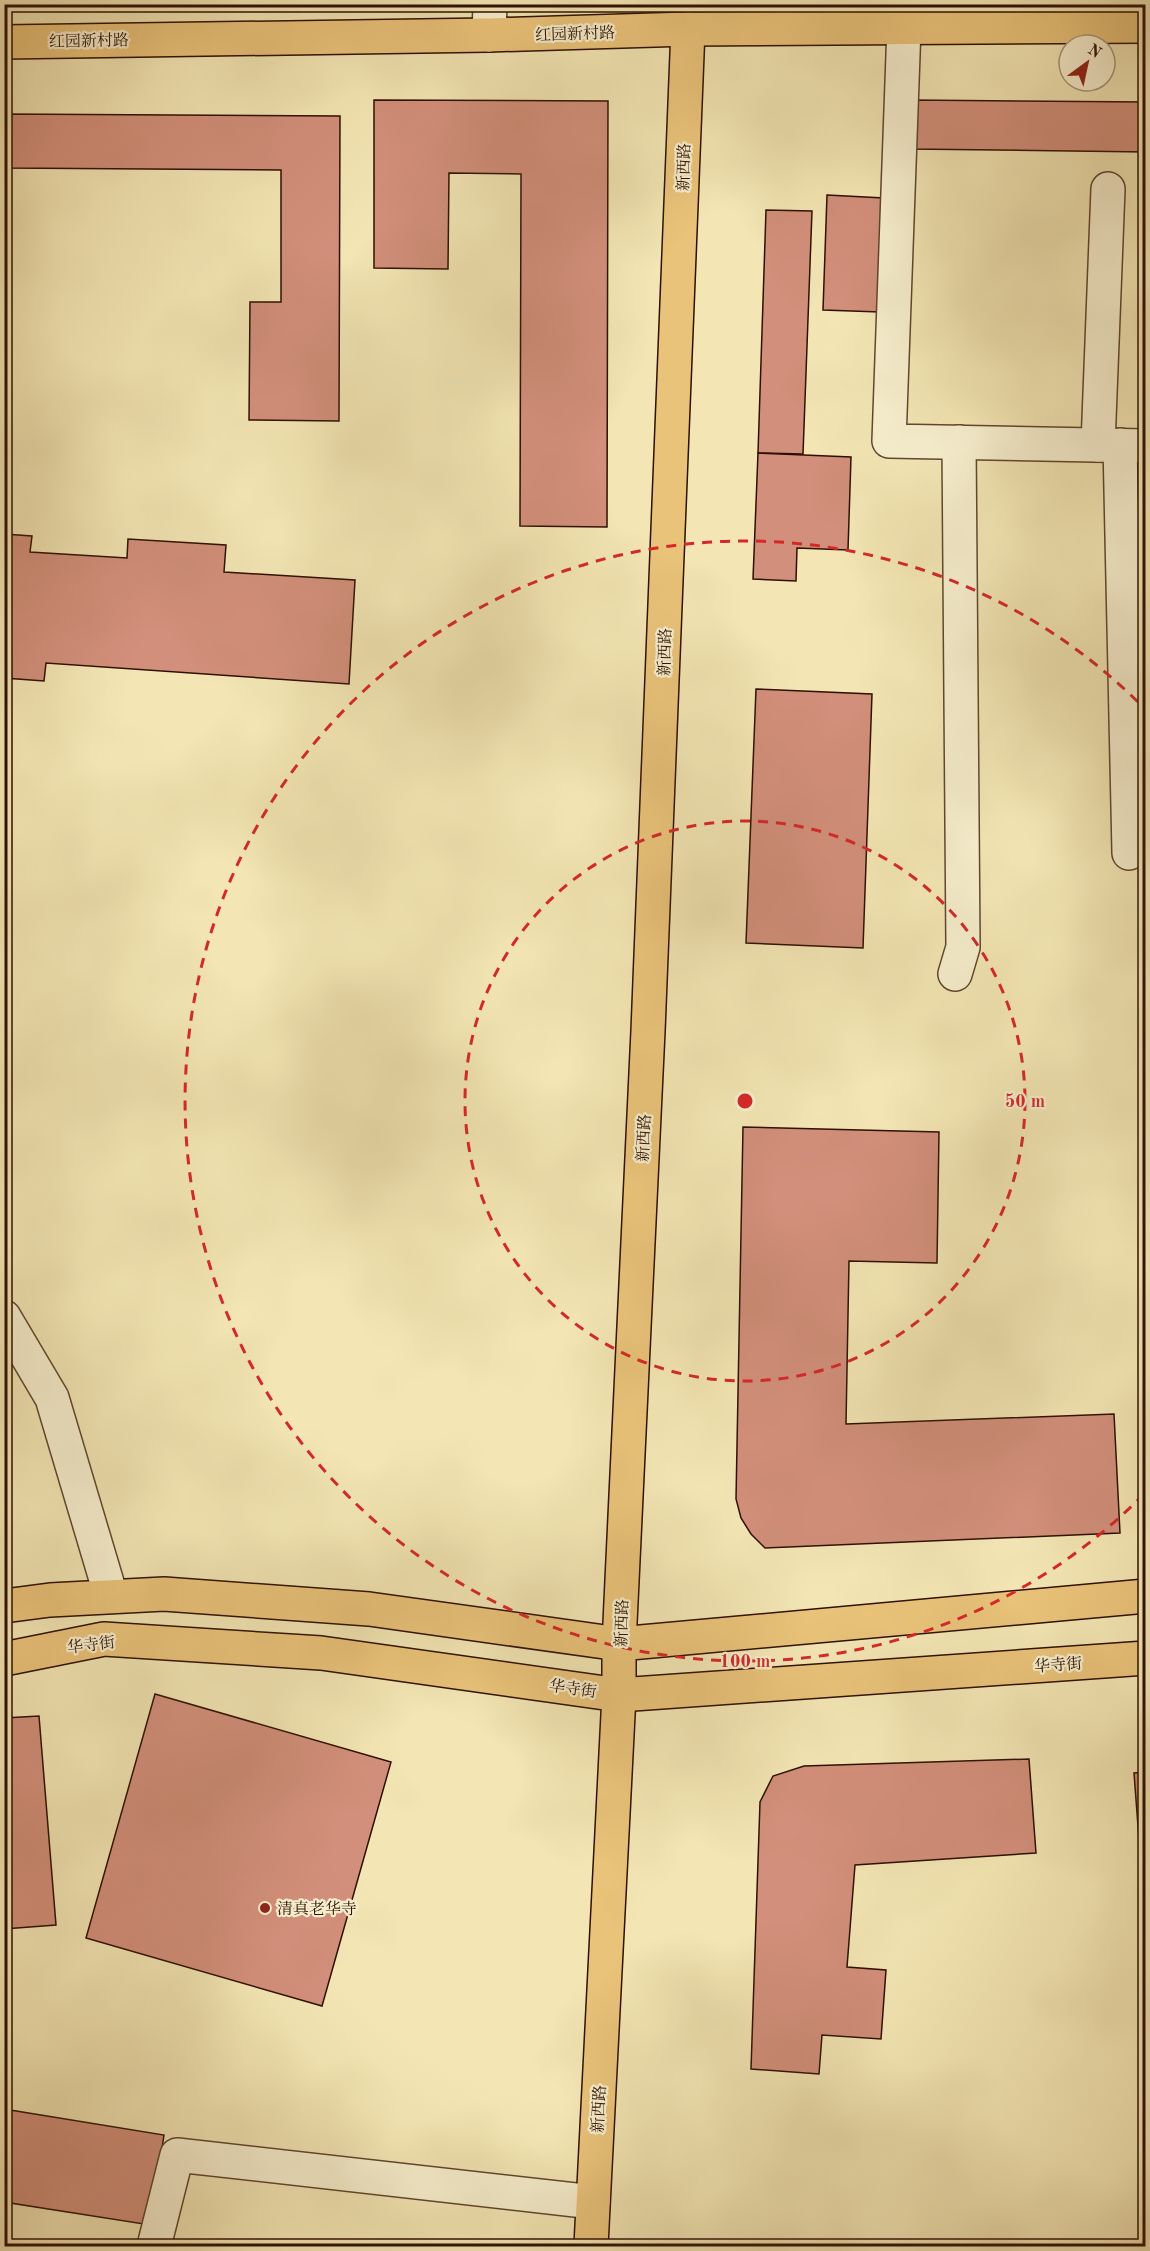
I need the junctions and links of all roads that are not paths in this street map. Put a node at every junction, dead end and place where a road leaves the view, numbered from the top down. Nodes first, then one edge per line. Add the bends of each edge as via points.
1 (489, 20) edge
2 (1146, 26) edge
3 (904, 27) junction
4 (688, 29) junction
5 (4, 42) edge
6 (1108, 189) dead end
7 (959, 442) junction
8 (1121, 445) edge
9 (1130, 853) dead end
10 (955, 974) dead end
11 (4, 1317) edge
12 (111, 1596) junction
13 (1146, 1596) edge
14 (4, 1606) edge
15 (619, 1644) junction
16 (1146, 1658) edge
17 (4, 1659) edge
18 (619, 1695) junction
19 (593, 2202) junction
20 (154, 2247) edge
21 (591, 2247) edge

1 - 4 main road, 红园新村路
1 - 5 main road, 红园新村路
2 - 3 main road, 红园新村路
3 - 4 main road, 红园新村路
3 - 7 street via 889,441
4 - 15 main road, 新西路
6 - 8 street
7 - 8 street
7 - 10 street via 963,947
8 - 9 street
11 - 12 street via 52,1398
12 - 14 main road
12 - 15 main road via 164,1594 369,1609
13 - 15 main road
15 - 18 main road, 新西路
16 - 18 main road, 华寺街
17 - 18 main road, 华寺街 via 104,1639 321,1653
18 - 19 main road, 新西路
19 - 20 street via 177,2155
19 - 21 main road, 新西路

